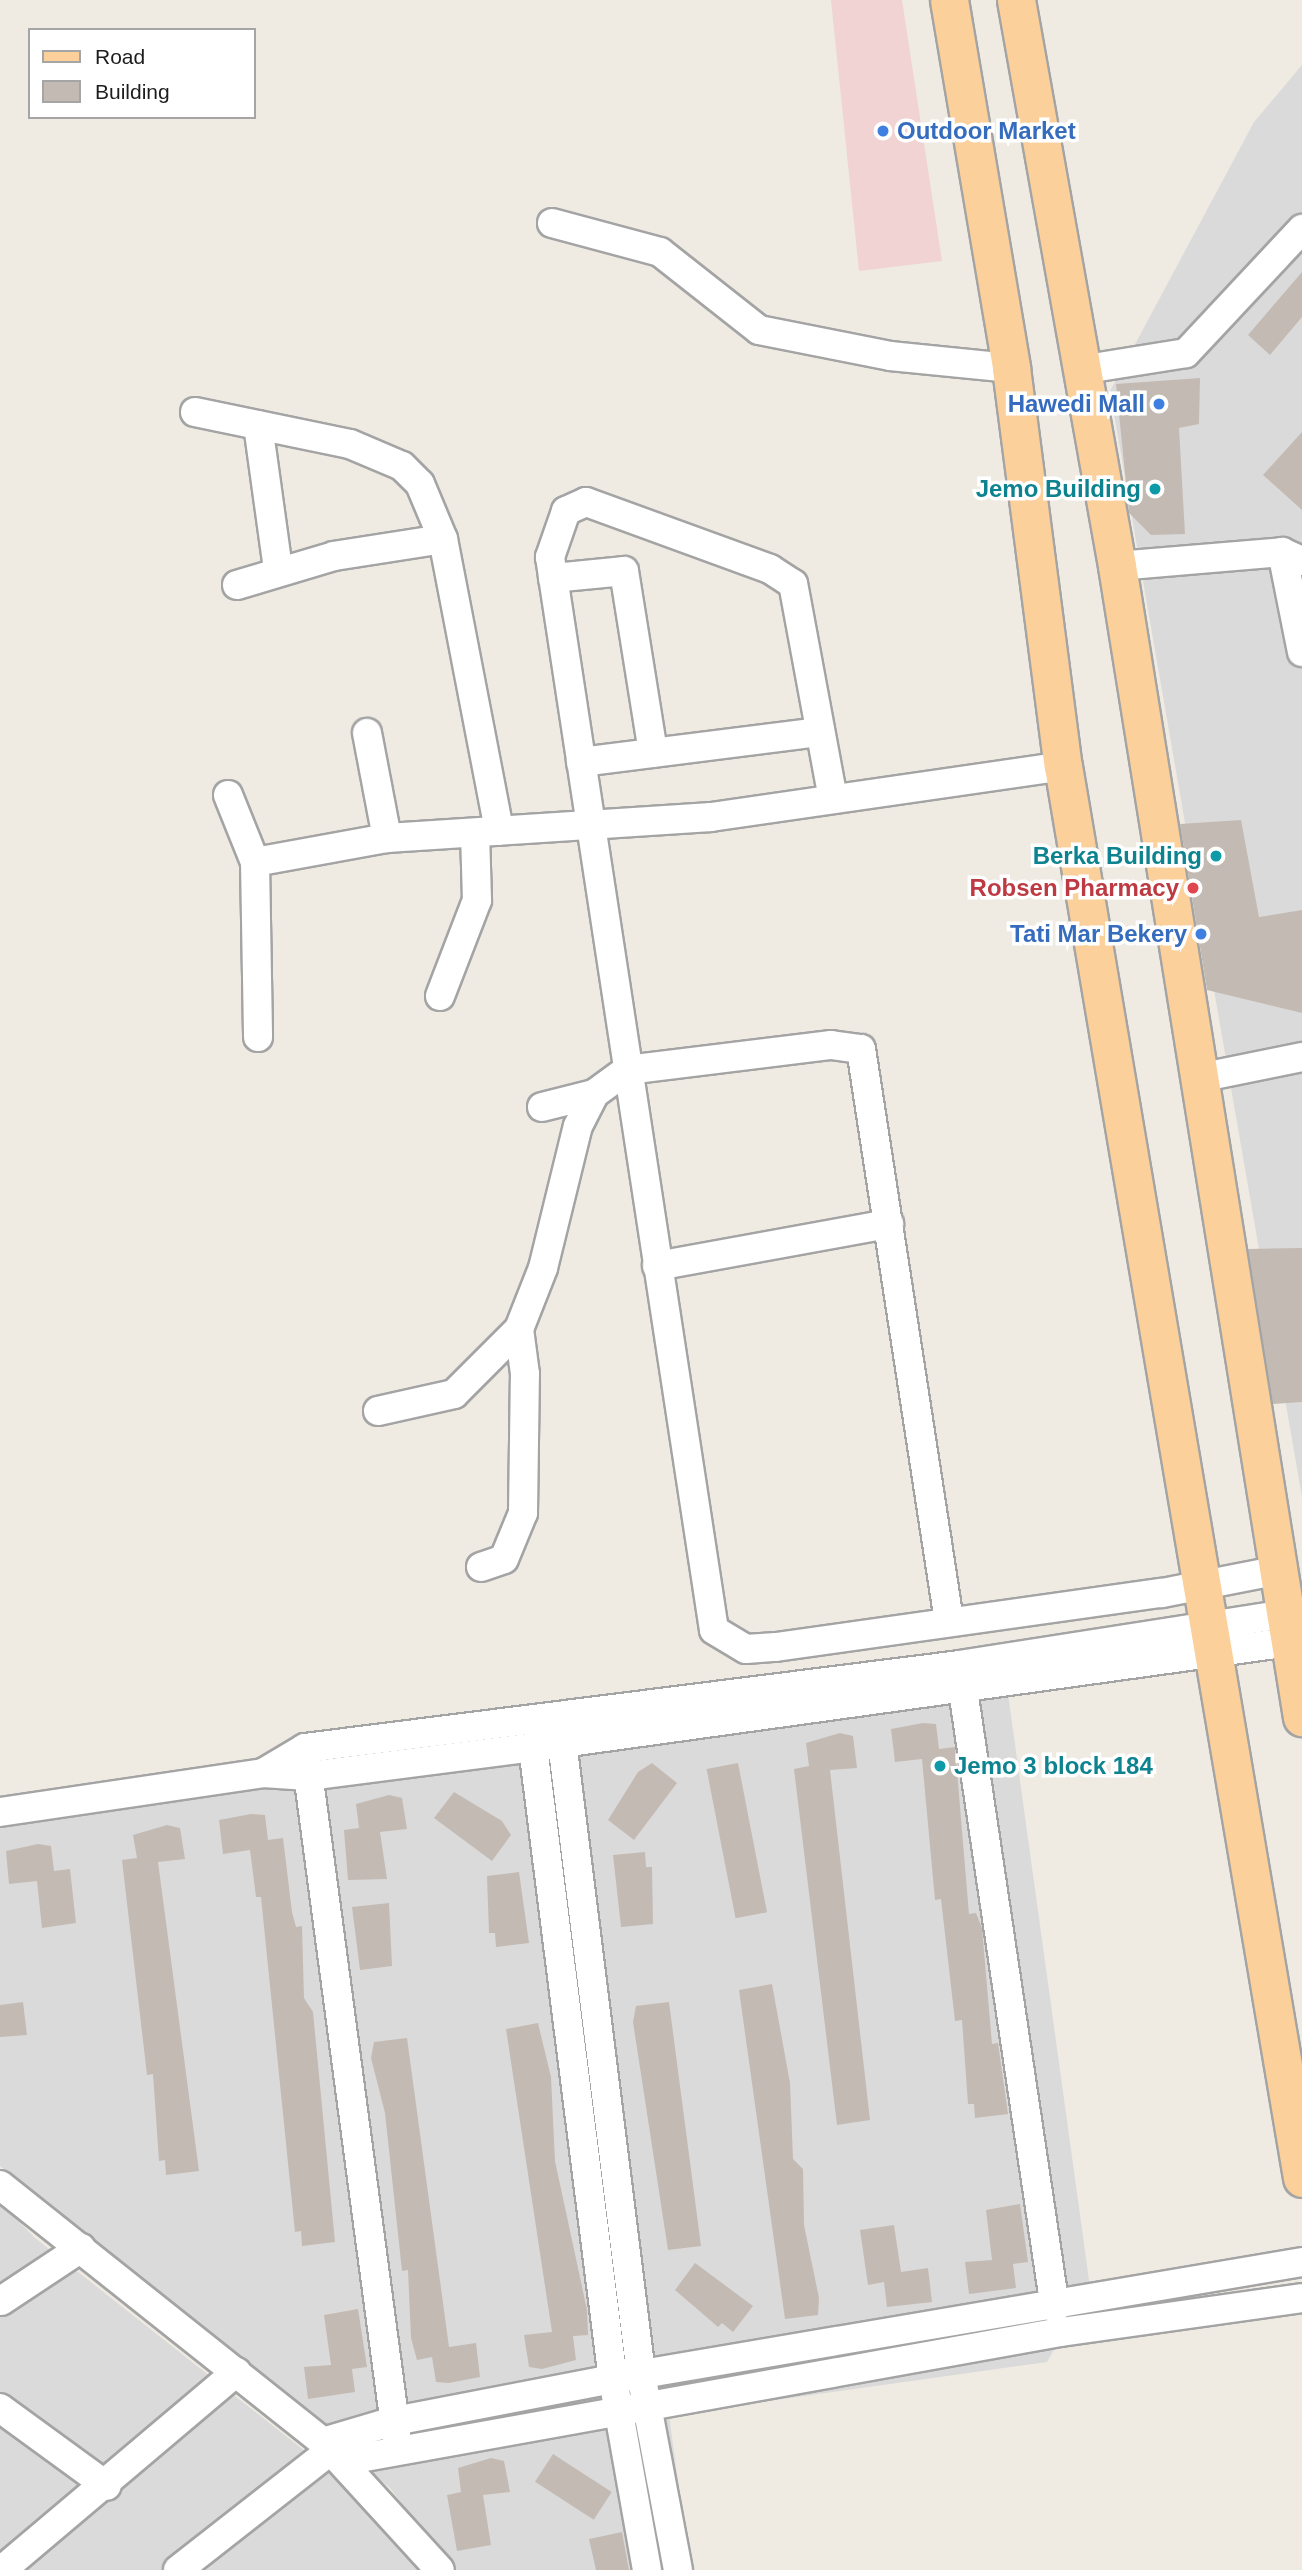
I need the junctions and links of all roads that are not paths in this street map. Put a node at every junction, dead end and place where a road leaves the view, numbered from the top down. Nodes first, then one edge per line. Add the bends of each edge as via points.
1 (949, 0) edge
2 (1016, 0) edge
3 (552, 223) dead end
4 (1302, 229) edge
5 (1011, 368) junction
6 (1080, 370) junction
7 (195, 412) dead end
8 (258, 425) junction
9 (443, 539) junction
10 (1292, 556) edge
11 (1117, 566) junction
12 (278, 570) junction
13 (553, 578) junction
14 (237, 585) dead end
15 (1302, 652) edge
16 (820, 732) junction
17 (366, 733) dead end
18 (653, 753) junction
19 (581, 762) junction
20 (1063, 766) junction
21 (228, 796) dead end
22 (833, 799) junction
23 (590, 827) junction
24 (487, 832) junction
25 (387, 838) junction
26 (255, 862) junction
27 (440, 996) dead end
28 (258, 1037) dead end
29 (1302, 1057) edge
30 (627, 1070) junction
31 (1199, 1078) junction
32 (594, 1094) junction
33 (542, 1107) dead end
34 (889, 1224) junction
35 (657, 1266) junction
36 (519, 1329) junction
37 (378, 1411) dead end
38 (481, 1567) dead end
39 (1279, 1570) junction
40 (1206, 1583) junction
41 (949, 1621) junction
42 (1288, 1628) junction
43 (1214, 1640) junction
44 (963, 1690) junction
45 (1302, 1717) edge
46 (562, 1742) junction
47 (533, 1747) junction
48 (307, 1762) junction
49 (0, 1812) edge
50 (590, 1980) junction
51 (563, 1984) junction
52 (1302, 2178) edge
53 (0, 2185) edge
54 (81, 2248) junction
55 (1302, 2262) edge
56 (1302, 2298) edge
57 (1, 2301) edge
58 (1055, 2308) junction
59 (236, 2372) junction
60 (641, 2374) junction
61 (613, 2379) junction
62 (646, 2404) junction
63 (0, 2408) edge
64 (618, 2409) junction
65 (396, 2433) junction
66 (333, 2451) junction
67 (107, 2486) junction
68 (2, 2570) edge
69 (178, 2570) edge
70 (440, 2570) edge
71 (647, 2570) edge
72 (678, 2570) edge

1 - 5 main road
2 - 6 main road
3 - 5 street via 660,252 759,330 890,356
4 - 6 street via 1186,353
5 - 20 main road
6 - 11 main road
7 - 8 street
8 - 9 street via 350,444 402,466 419,484
8 - 12 street
9 - 12 street
9 - 24 street
10 - 11 street
10 - 15 street
11 - 31 main road
12 - 14 street
13 - 16 street via 557,522 586,502 784,575 799,597
13 - 18 street via 624,571
13 - 19 street
16 - 18 street
16 - 22 street
17 - 25 street
18 - 19 street
19 - 23 street
20 - 22 street
20 - 40 main road
21 - 26 street
22 - 23 street
23 - 24 street
23 - 30 street
24 - 25 street
24 - 27 street via 479,888
25 - 26 street
26 - 28 street
29 - 31 street
30 - 32 street
30 - 34 street via 854,1045 864,1058
30 - 35 street
31 - 39 main road
32 - 33 street
32 - 36 street via 578,1126 543,1268
34 - 35 street
34 - 41 street
35 - 41 street via 710,1616 720,1638 746,1649 766,1648
36 - 37 street via 454,1394
36 - 38 street via 526,1374 523,1513 505,1559
39 - 40 street
39 - 42 main road
40 - 41 street
40 - 43 main road
42 - 43 street
42 - 45 main road
43 - 44 street
43 - 48 street
43 - 52 main road
44 - 46 street
44 - 58 street
46 - 47 street
46 - 50 street
47 - 48 street
47 - 51 street
48 - 49 street via 263,1773
48 - 65 street
50 - 51 street
50 - 60 street
51 - 61 street
53 - 54 street
54 - 57 street
54 - 59 street
55 - 58 street
56 - 62 street via 1061,2332
58 - 60 street
59 - 66 street
59 - 67 street
60 - 61 street
60 - 62 street
61 - 64 street
61 - 65 street
62 - 64 street
62 - 72 street
63 - 67 street
64 - 65 street
64 - 71 street
65 - 66 street
66 - 69 street
66 - 70 street
67 - 68 street

